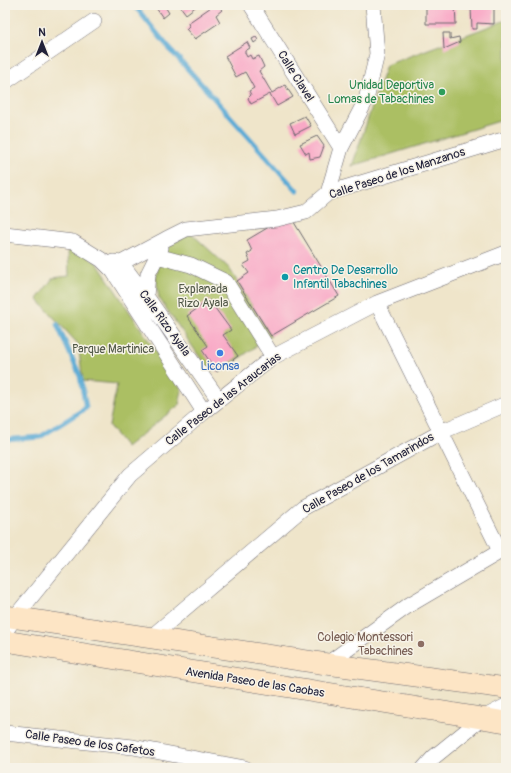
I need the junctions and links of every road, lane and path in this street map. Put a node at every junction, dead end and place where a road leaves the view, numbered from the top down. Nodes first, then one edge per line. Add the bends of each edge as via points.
1 (251, 5) edge
2 (373, 5) edge
3 (94, 21) dead end
4 (5, 82) edge
5 (506, 139) edge
6 (341, 148) junction
7 (328, 193) junction
8 (5, 234) edge
9 (166, 238) junction
10 (506, 253) edge
11 (157, 256) junction
12 (117, 267) junction
13 (146, 296) junction
14 (377, 303) junction
15 (273, 357) junction
16 (219, 400) junction
17 (506, 404) edge
18 (204, 412) junction
19 (441, 432) junction
20 (503, 549) edge
21 (8, 622) edge
22 (150, 638) junction
23 (5, 642) edge
24 (327, 664) junction
25 (506, 688) edge
26 (506, 706) edge
27 (481, 719) junction
28 (506, 722) edge
29 (5, 733) edge
30 (245, 768) edge
31 (424, 768) edge

1 - 6 street, Calle Clavel
2 - 6 street via 377,54 366,100
3 - 4 street
5 - 7 street, Calle Paseo de los Manzanos
6 - 7 street
7 - 9 street, Calle Paseo de los Manzanos via 306,212 277,219 186,229
8 - 12 street, Calle Rizo Ayala via 73,242
9 - 11 street
9 - 12 street, Calle Paseo de los Manzanos
10 - 14 street, Calle Paseo de las Araucarias
11 - 13 street via 148,274
11 - 15 street via 191,265 226,282
12 - 13 street, Calle Rizo Ayala
12 - 18 street, Calle Rizo Ayala
13 - 16 street, Calle Rizo Ayala
14 - 15 street, Calle Paseo de las Araucarias
14 - 19 street
15 - 16 street, Calle Paseo de las Araucarias
16 - 18 street, Calle Paseo de las Araucarias
17 - 19 street, Calle Paseo de los Tamarindos
18 - 21 street, Calle Paseo de las Araucarias via 130,475
19 - 20 street
19 - 22 street, Calle Paseo de los Tamarindos via 303,508
20 - 24 street via 409,605
21 - 22 main road
22 - 24 main road
23 - 27 main road, Avenida Paseo de las Caobas
24 - 25 main road
26 - 27 street
27 - 28 main road, Avenida Paseo de las Caobas
27 - 31 street
29 - 30 street, Calle Paseo de los Cafetos via 133,747

